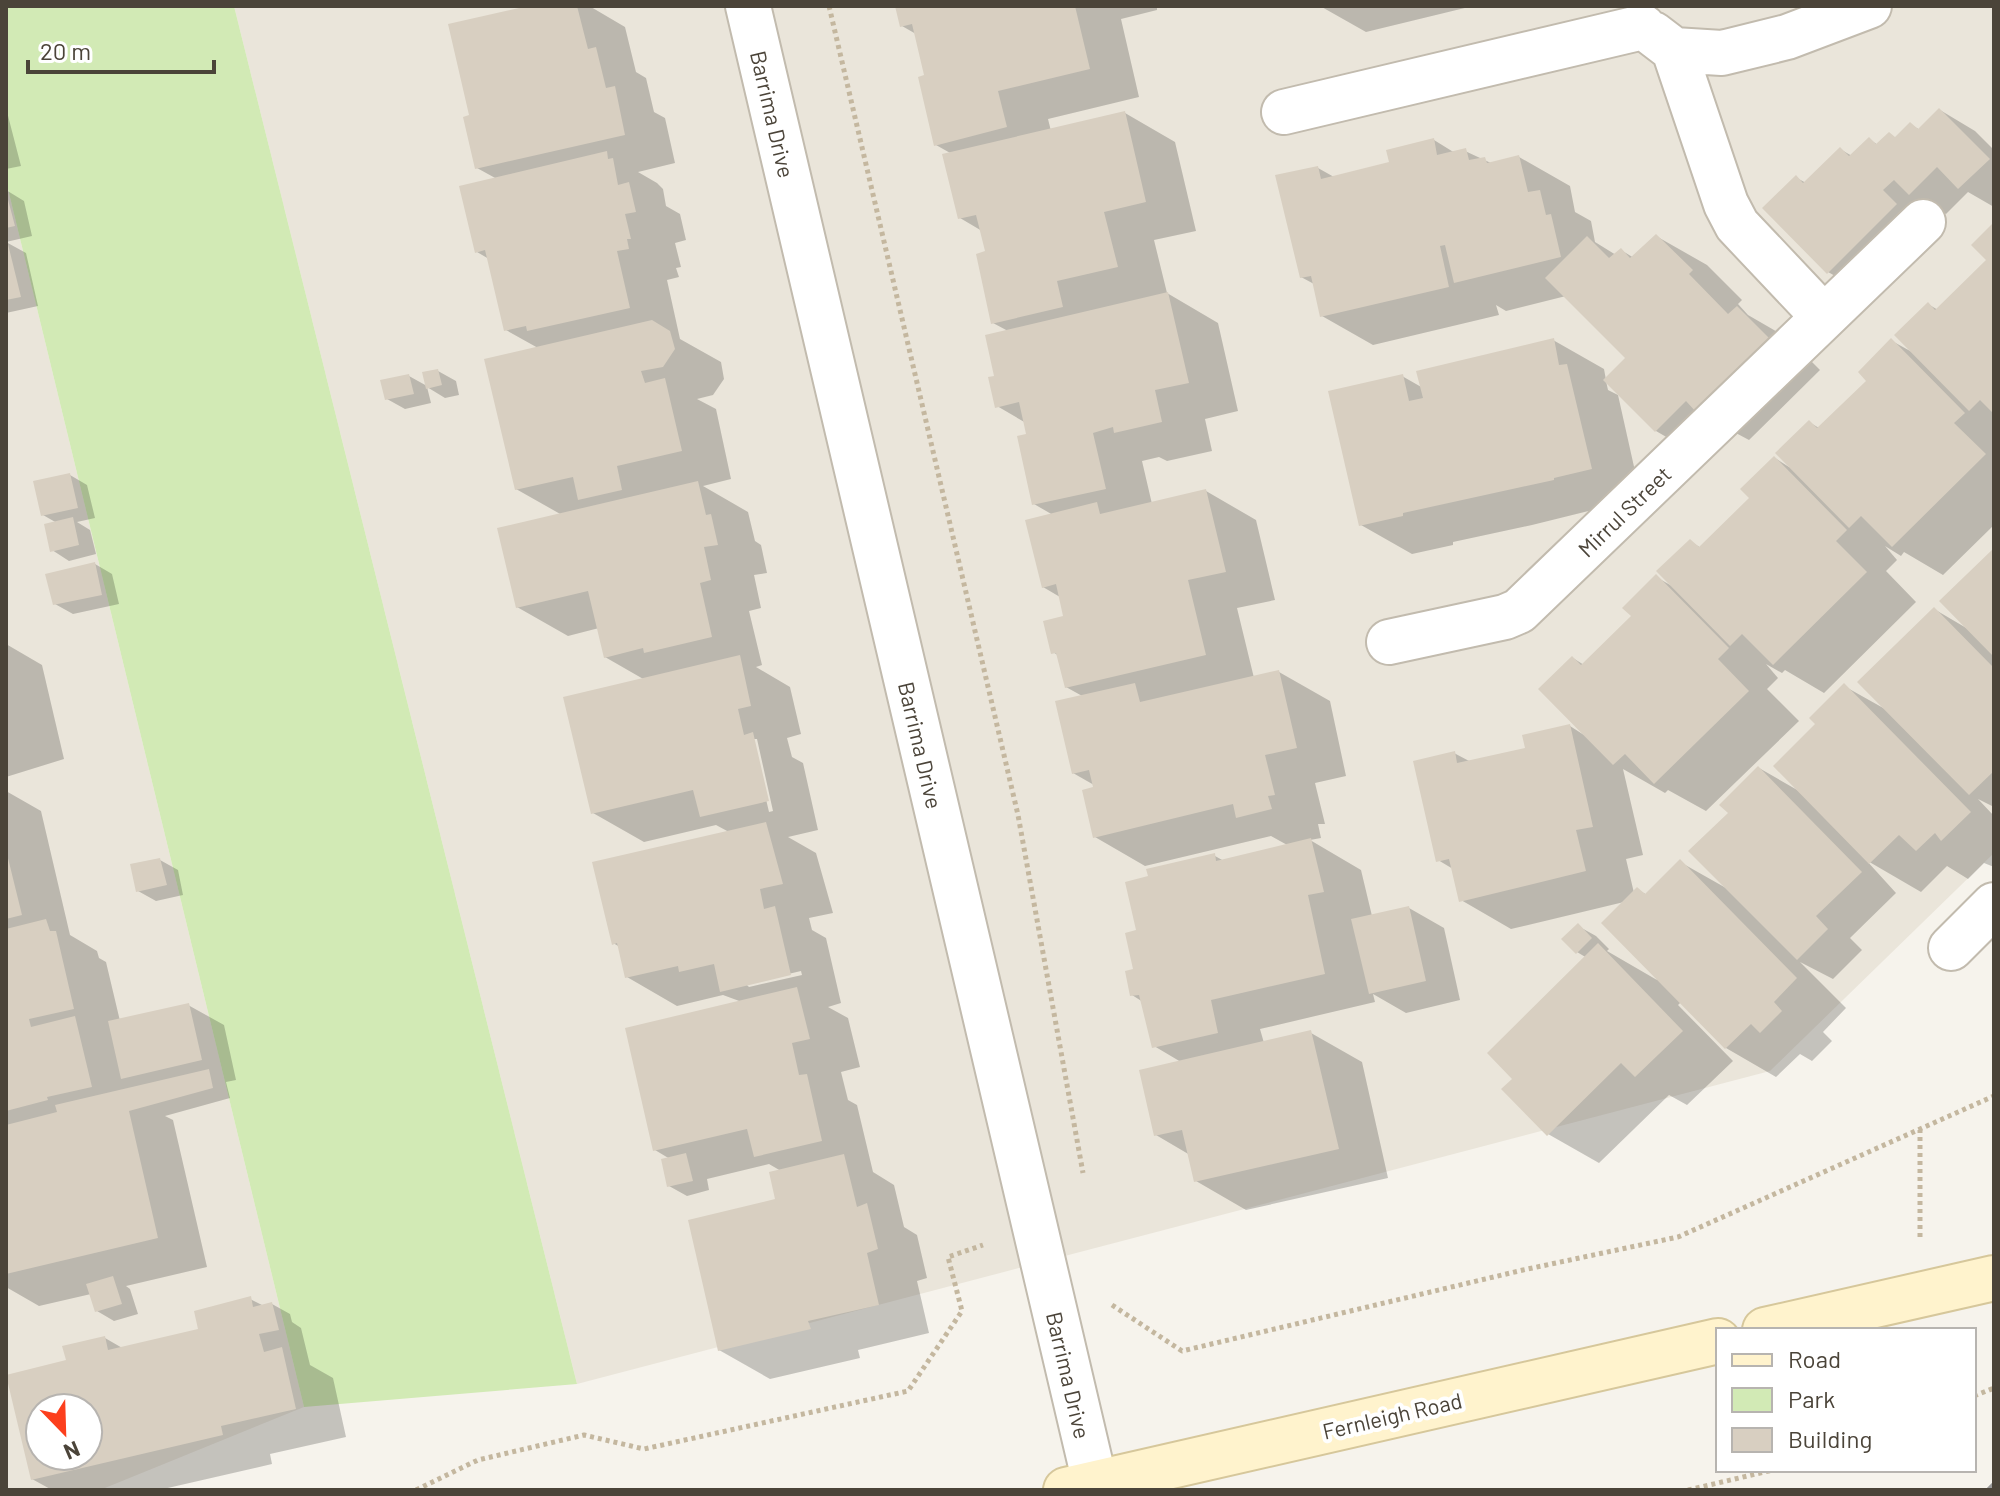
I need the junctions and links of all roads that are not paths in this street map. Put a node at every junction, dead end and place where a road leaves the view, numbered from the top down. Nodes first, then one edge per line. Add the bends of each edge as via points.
1 (748, 6) edge
2 (1869, 6) edge
3 (1649, 28) edge
4 (1284, 112) dead end
5 (1923, 222) dead end
6 (1823, 316) junction
7 (1389, 642) dead end
8 (1994, 905) edge
9 (1951, 948) dead end
10 (1994, 1278) edge
11 (1774, 1328) edge
12 (1716, 1341) edge
13 (1080, 1486) edge

1 - 13 street, Barrima Drive via 1034,1229
2 - 3 street via 1787,37 1722,53
3 - 4 street
3 - 6 street via 1737,225
5 - 6 street, Mirrul Street
6 - 7 street, Mirrul Street via 1519,611
8 - 9 street
10 - 11 street
12 - 13 street, Fernleigh Road

